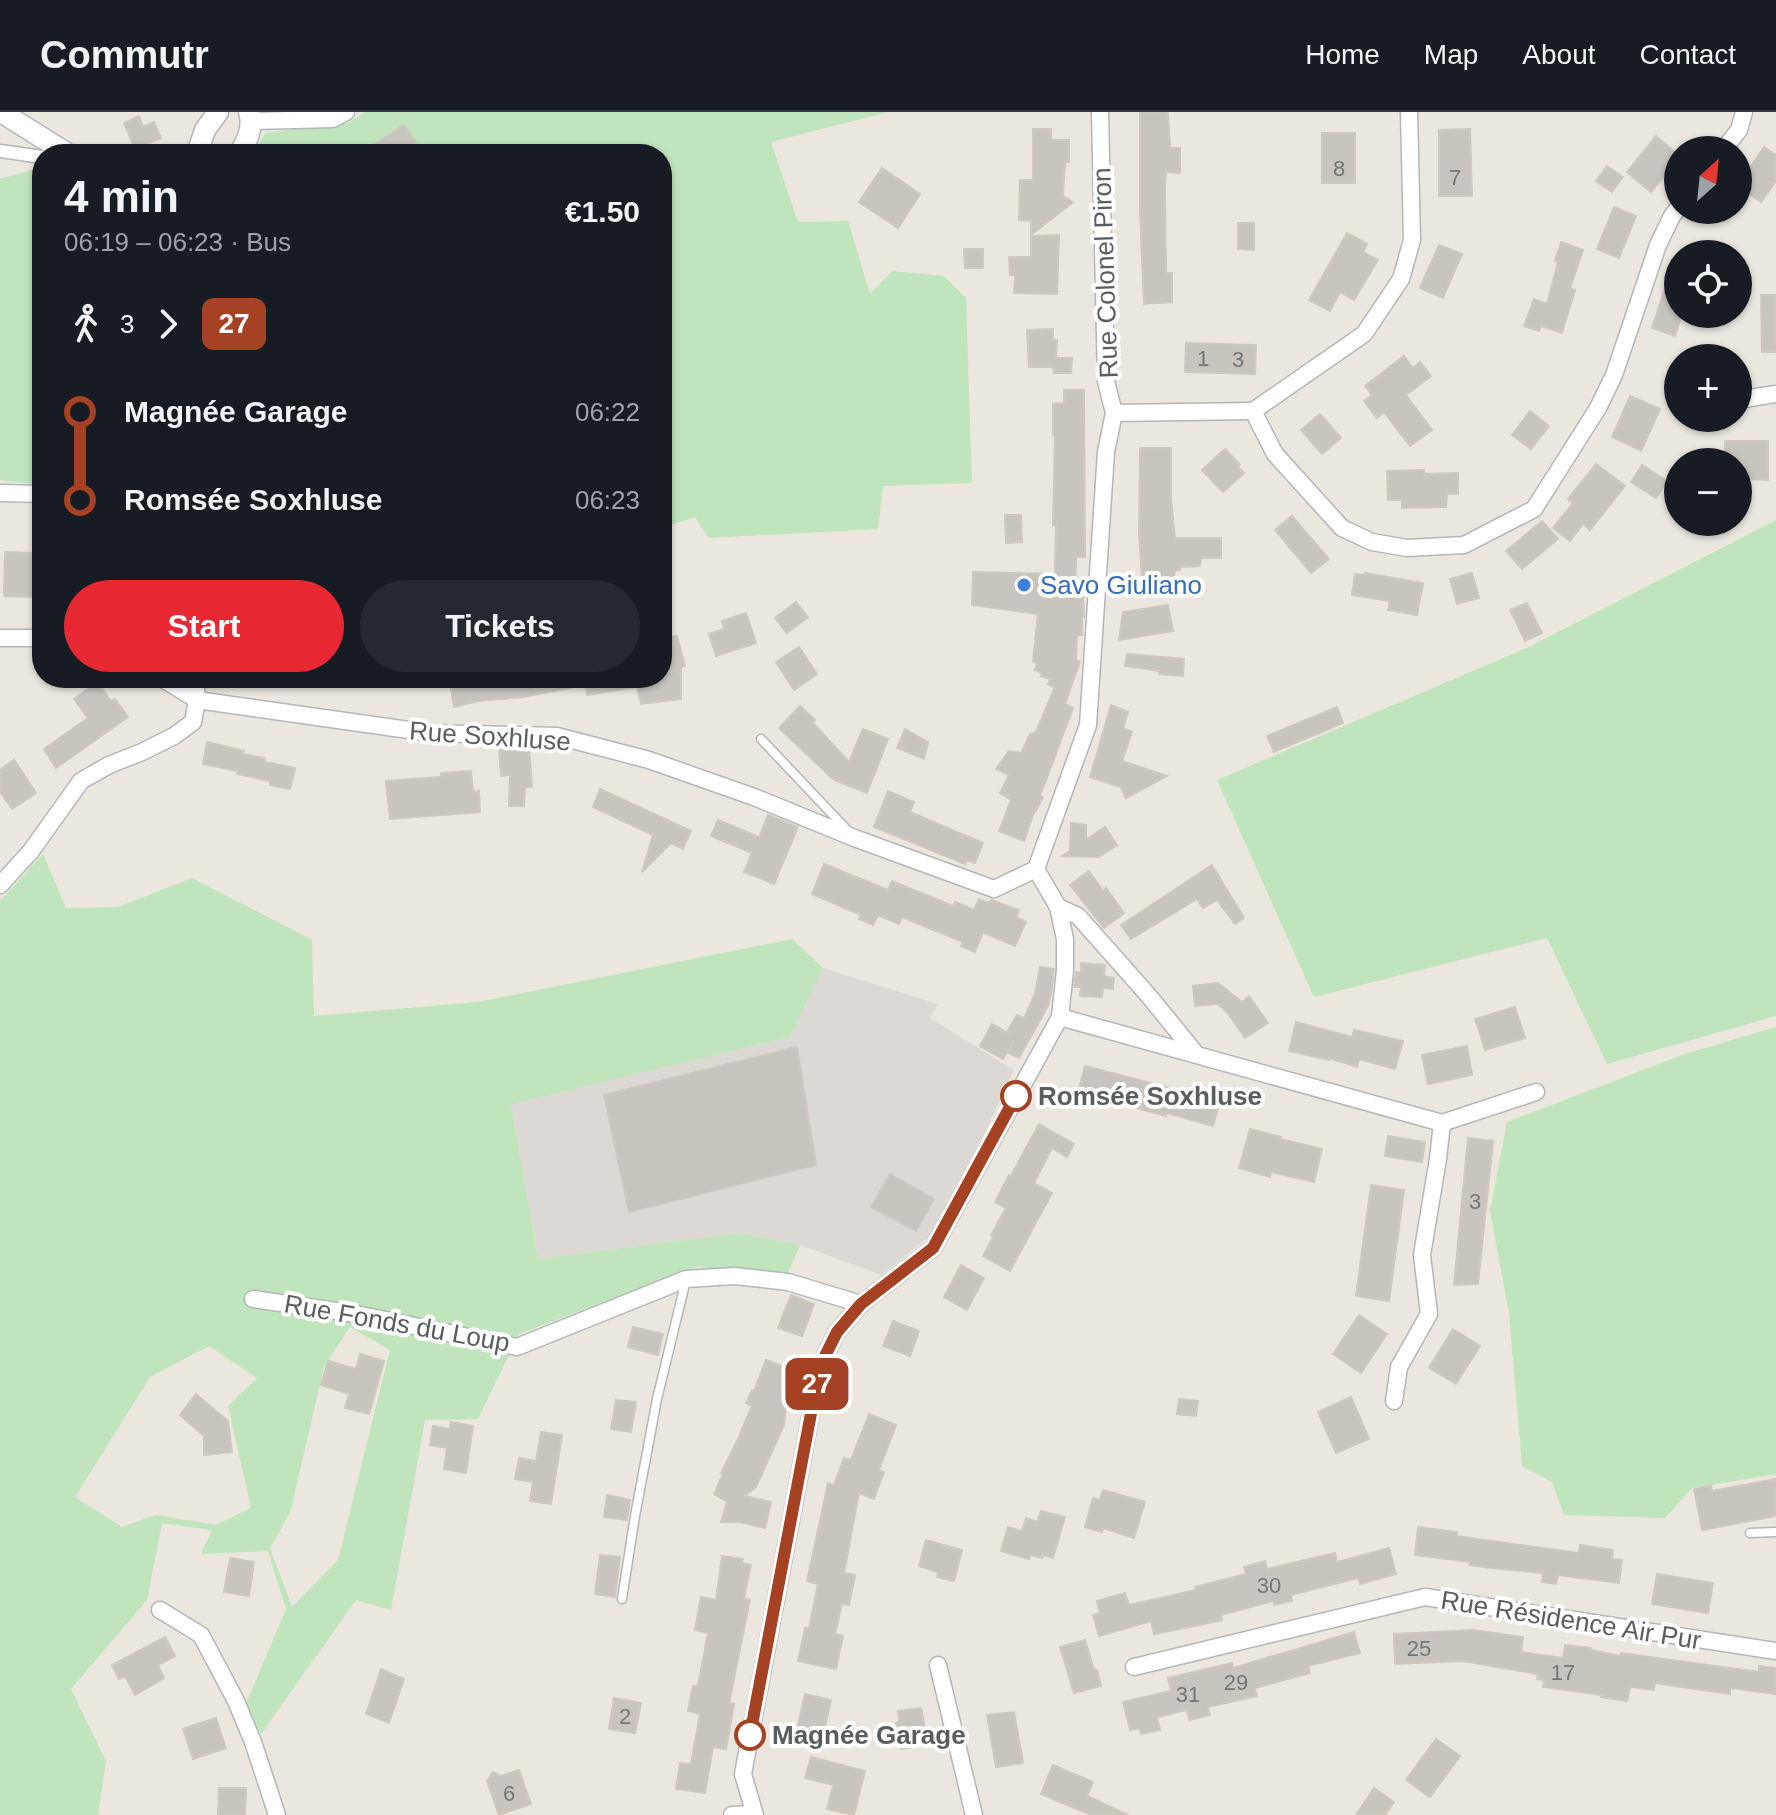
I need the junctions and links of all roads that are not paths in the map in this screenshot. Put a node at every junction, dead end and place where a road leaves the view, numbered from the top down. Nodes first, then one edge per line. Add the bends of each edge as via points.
1 (1, 112) edge
2 (218, 112) edge
3 (346, 112) edge
4 (1100, 112) edge
5 (1409, 112) edge
6 (1744, 112) edge
7 (251, 117) edge
8 (1734, 136) edge
9 (52, 144) edge
10 (200, 144) edge
11 (245, 144) edge
12 (0, 151) edge
13 (32, 156) edge
14 (1668, 224) edge
15 (1776, 394) edge
16 (1752, 398) edge
17 (1253, 411) junction
18 (1114, 413) junction
19 (0, 493) edge
20 (32, 494) edge
21 (0, 638) edge
22 (32, 638) edge
23 (177, 688) edge
24 (196, 688) edge
25 (197, 700) junction
26 (761, 739) dead end
27 (857, 839) junction
28 (1036, 869) junction
29 (0, 885) edge
30 (1058, 907) junction
31 (1060, 1017) junction
32 (1197, 1055) junction
33 (1536, 1092) dead end
34 (1442, 1123) junction
35 (686, 1279) junction
36 (253, 1299) dead end
37 (861, 1304) junction
38 (1394, 1401) dead end
39 (1776, 1532) edge
40 (1750, 1533) dead end
41 (622, 1599) dead end
42 (160, 1610) dead end
43 (1776, 1651) edge
44 (938, 1665) dead end
45 (1134, 1667) dead end
46 (277, 1815) edge
47 (732, 1815) edge
48 (754, 1815) edge
49 (974, 1815) edge

1 - 9 street
2 - 10 street
3 - 7 street via 333,119
4 - 18 street, Rue Colonel Piron via 1106,381
5 - 17 street via 1412,240 1401,279 1364,334
6 - 8 street
7 - 11 street
12 - 13 street
14 - 17 street via 1614,375 1534,509 1464,545 1407,548 1372,542 1342,528 1275,454
15 - 16 street
17 - 18 street
18 - 28 street, Rue Colonel Piron via 1106,452 1088,725
19 - 20 street
21 - 22 street
23 - 25 street
24 - 25 street
25 - 27 street, Rue Soxhluse via 430,733 557,736 649,760
25 - 29 street via 193,722 174,736 81,781
26 - 27 lane
27 - 28 street, Rue Soxhluse via 994,889
28 - 30 street
30 - 31 street via 1065,939
30 - 32 street via 1078,916
31 - 32 street
31 - 37 street via 933,1248
32 - 34 street
33 - 34 street
34 - 38 street via 1422,1255 1429,1314 1399,1367
35 - 36 street, Rue Fonds du Loup via 517,1347
35 - 37 street, Rue Fonds du Loup via 735,1276 788,1282
35 - 41 lane via 657,1399
37 - 48 street via 837,1332 820,1366 743,1774
39 - 40 lane
42 - 46 street via 201,1635 236,1701
43 - 45 street, Rue Résidence Air Pur via 1425,1597
44 - 49 street
47 - 48 street

